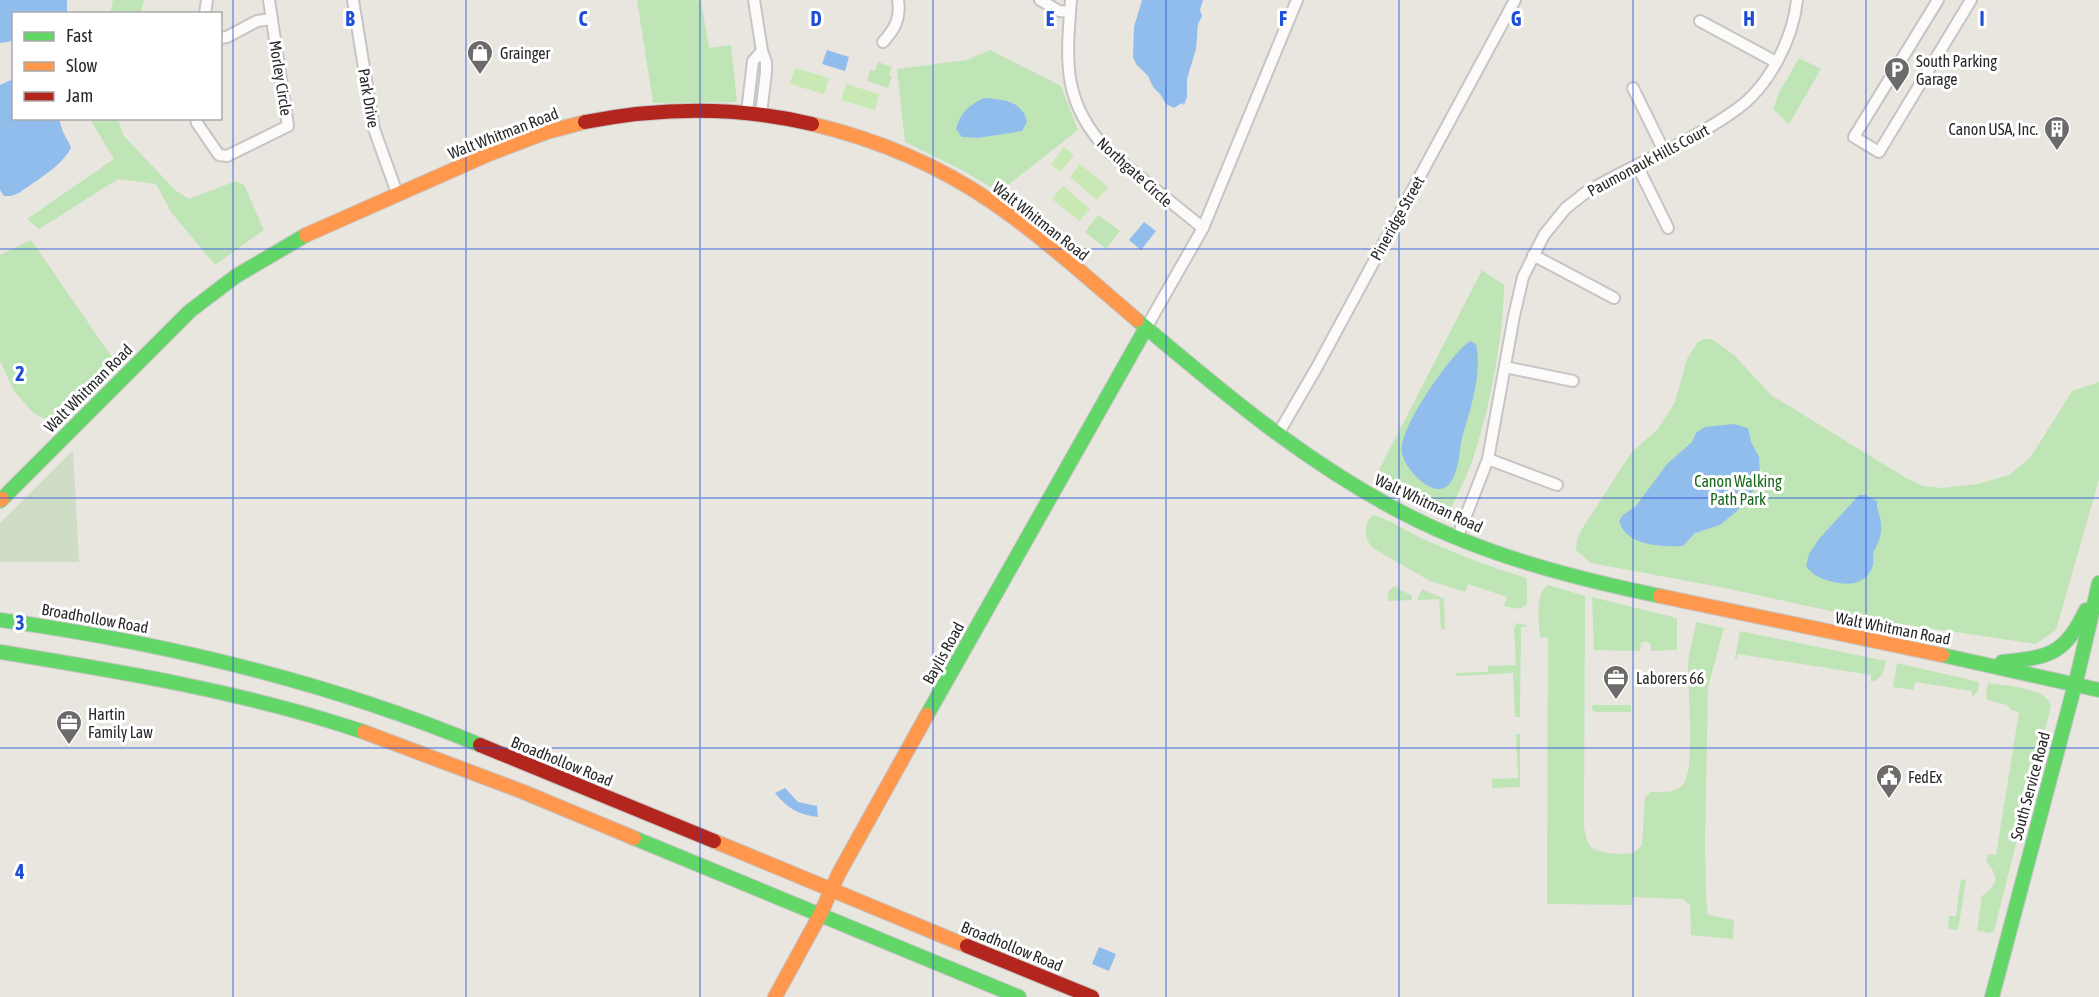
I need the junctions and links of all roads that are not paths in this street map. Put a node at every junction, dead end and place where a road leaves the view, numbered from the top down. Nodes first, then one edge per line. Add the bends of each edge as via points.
1 (269, 0) edge
2 (354, 0) edge
3 (754, 0) edge
4 (898, 0) edge
5 (1040, 0) edge
6 (1071, 0) edge
7 (1297, 0) edge
8 (1515, 0) edge
9 (1797, 0) edge
10 (1938, 0) edge
11 (1971, 0) edge
12 (1070, 12) junction
13 (272, 19) junction
14 (1700, 21) dead end
15 (222, 38) edge
16 (882, 42) dead end
17 (1776, 62) junction
18 (1633, 88) dead end
19 (754, 113) junction
20 (196, 120) edge
21 (1664, 151) junction
22 (1637, 165) junction
23 (397, 193) junction
24 (1203, 228) junction
25 (1668, 228) dead end
26 (1533, 255) junction
27 (1614, 298) dead end
28 (1146, 328) junction
29 (1505, 368) junction
30 (1573, 381) dead end
31 (1278, 434) junction
32 (1488, 459) junction
33 (1557, 485) dead end
34 (1, 500) edge
35 (1458, 536) junction
36 (2099, 581) edge
37 (0, 620) edge
38 (0, 652) edge
39 (1987, 664) junction
40 (2075, 683) junction
41 (2099, 690) edge
42 (831, 889) junction
43 (820, 915) junction
44 (775, 997) edge
45 (1019, 997) edge
46 (1092, 997) edge
47 (1992, 997) edge

1 - 13 street, Morley Circle
2 - 23 street, Park Drive via 374,129
3 - 19 street via 766,62
4 - 16 street via 895,29
5 - 12 street via 1059,11
6 - 12 street, Northgate Circle
7 - 24 street
8 - 31 street, Pineridge Street
9 - 17 street, Paumonauk Hills Court via 1792,30
10 - 11 street via 1854,137 1879,152
12 - 24 street, Northgate Circle via 1067,62 1070,84 1083,118 1109,152
13 - 15 street, Morley Circle via 257,21
13 - 20 street, Morley Circle via 288,126 227,156 219,155
14 - 17 street
17 - 21 street, Paumonauk Hills Court via 1739,108
18 - 21 street
19 - 23 main road, Walt Whitman Road via 658,111 592,120 523,140
19 - 28 main road, Walt Whitman Road via 850,133 939,169 994,203
21 - 22 street, Paumonauk Hills Court
22 - 25 street
22 - 26 street, Paumonauk Hills Court via 1566,208
23 - 34 main road, Walt Whitman Road via 291,242 203,300
24 - 28 street
26 - 27 street
26 - 29 street, Paumonauk Hills Court via 1523,278
28 - 31 main road, Walt Whitman Road
28 - 42 main road, Baylis Road
29 - 30 street
29 - 32 street, Paumonauk Hills Court
31 - 35 main road, Walt Whitman Road via 1344,480 1407,515
32 - 33 street
32 - 35 street, Paumonauk Hills Court
35 - 39 main road, Walt Whitman Road via 1542,567 1655,595
36 - 39 main road via 2068,643 2048,656
36 - 40 main road, South Service Road
37 - 42 main road, Broadhollow Road via 189,652 344,696 432,725
38 - 43 main road via 156,678 328,720 452,764
39 - 40 main road, Walt Whitman Road
40 - 41 main road, Walt Whitman Road
40 - 47 main road, South Service Road
42 - 43 main road, Baylis Road
42 - 46 main road, Broadhollow Road
43 - 44 main road, Baylis Road
43 - 45 main road

